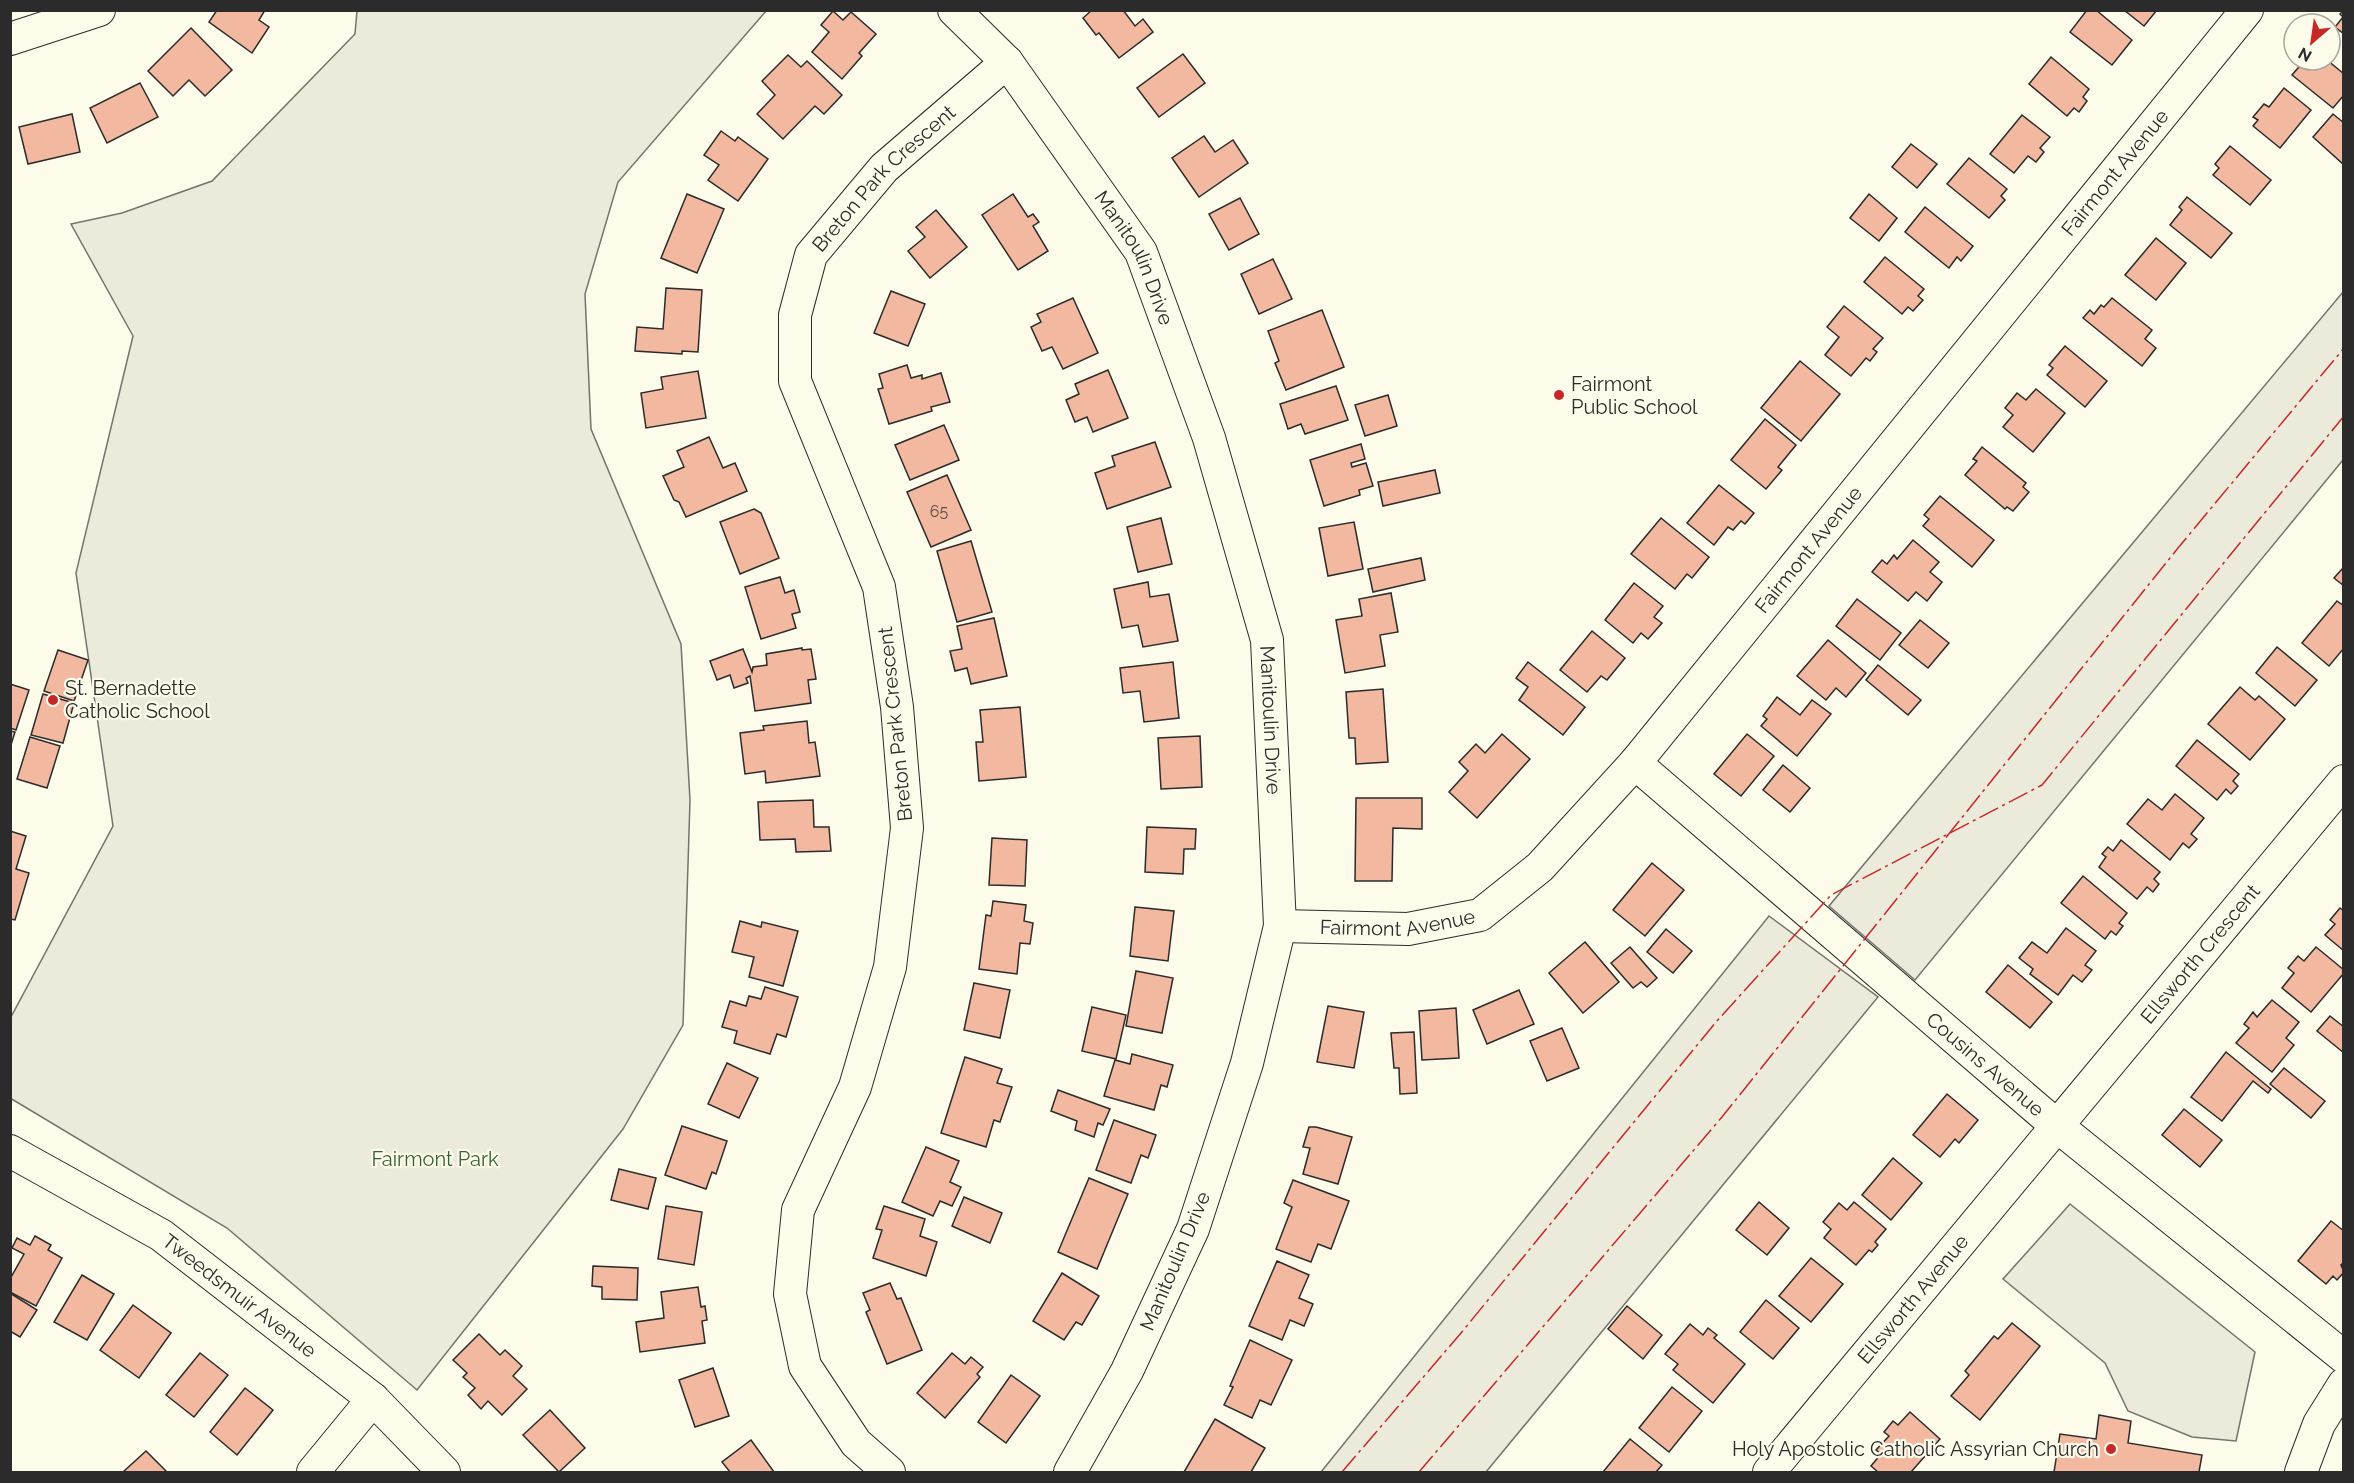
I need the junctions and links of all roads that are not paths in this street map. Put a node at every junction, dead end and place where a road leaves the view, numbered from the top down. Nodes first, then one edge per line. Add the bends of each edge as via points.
1 (99, 10) edge
2 (954, 10) edge
3 (2247, 10) edge
4 (10, 39) edge
5 (1007, 62) junction
6 (1635, 763) junction
7 (2343, 781) edge
8 (1280, 926) junction
9 (2057, 1126) junction
10 (13, 1158) edge
11 (2343, 1357) edge
12 (2343, 1384) edge
13 (373, 1399) junction
14 (313, 1473) edge
15 (444, 1473) edge
16 (889, 1473) edge
17 (1070, 1473) edge
18 (1769, 1473) edge
19 (2301, 1473) edge

1 - 4 street
2 - 5 street, Manitoulin Drive
3 - 6 street, Fairmont Avenue
5 - 8 street, Manitoulin Drive via 1141,252 1209,438 1267,640
5 - 16 street, Breton Park Crescent via 884,168 811,255 795,315 795,381 879,587 897,707 907,828 890,967 855,1087 798,1210 790,1294 805,1366 856,1443
6 - 8 street, Fairmont Avenue via 1540,867 1479,915 1408,929
6 - 9 street, Cousins Avenue
7 - 9 street, Ellsworth Crescent
8 - 17 street, Manitoulin Drive via 1247,1063 1193,1228 1127,1371
9 - 11 street, Cousins Avenue
9 - 18 street, Ellsworth Avenue
10 - 13 street, Tweedsmuir Avenue via 161,1235
12 - 19 street via 2319,1424
13 - 14 street
13 - 15 street, Tweedsmuir Avenue

